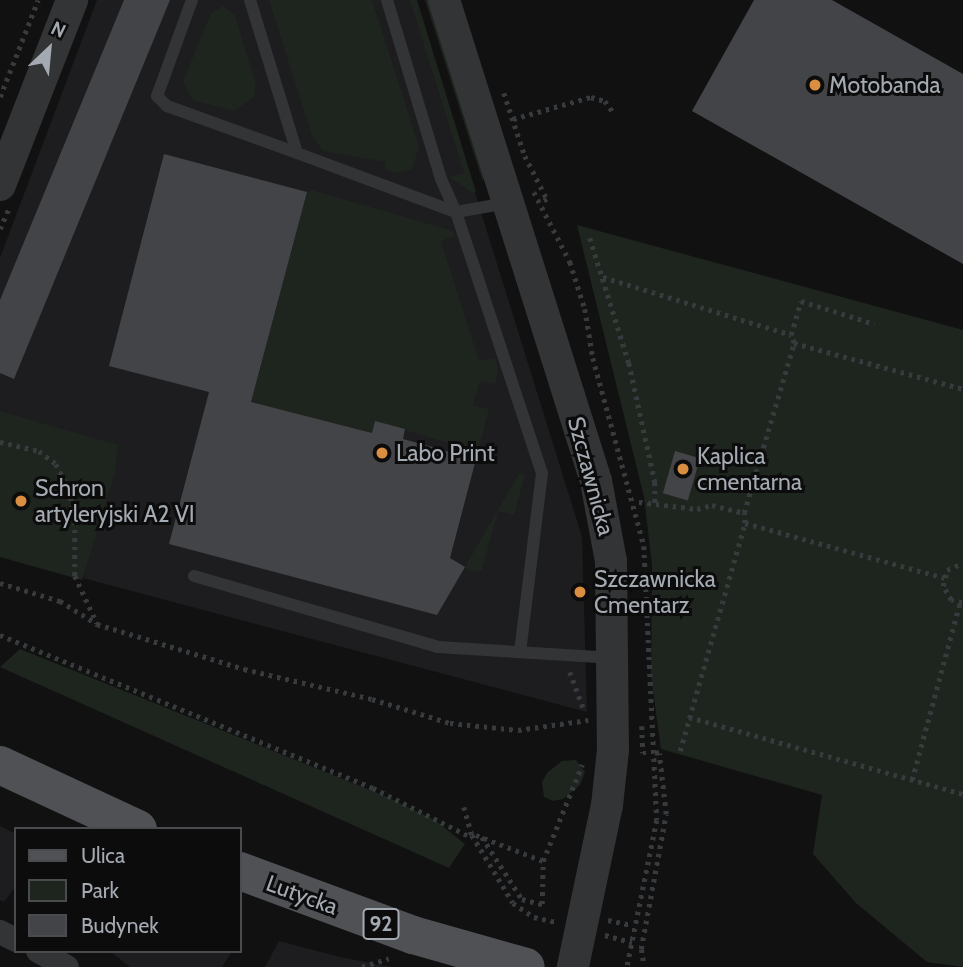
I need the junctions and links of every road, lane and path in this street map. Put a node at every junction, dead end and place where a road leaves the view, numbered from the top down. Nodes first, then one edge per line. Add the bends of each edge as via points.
1 (38, 0) edge
2 (72, 0) edge
3 (192, 0) edge
4 (250, 0) edge
5 (387, 0) edge
6 (444, 0) edge
7 (503, 90) dead end
8 (0, 97) edge
9 (613, 112) dead end
10 (513, 119) junction
11 (297, 153) junction
12 (0, 185) edge
13 (544, 201) dead end
14 (509, 202) junction
15 (456, 212) junction
16 (590, 239) dead end
17 (603, 277) junction
18 (875, 324) dead end
19 (791, 335) junction
20 (794, 343) junction
21 (963, 389) edge
22 (0, 442) edge
23 (639, 502) dead end
24 (654, 504) junction
25 (744, 513) junction
26 (745, 523) junction
27 (963, 563) edge
28 (194, 576) dead end
29 (945, 578) junction
30 (0, 583) edge
31 (962, 603) edge
32 (97, 624) junction
33 (0, 635) edge
34 (520, 652) junction
35 (563, 655) junction
36 (615, 659) junction
37 (690, 717) junction
38 (680, 751) dead end
39 (655, 753) dead end
40 (0, 765) edge
41 (582, 765) dead end
42 (912, 780) junction
43 (963, 794) edge
44 (464, 807) dead end
45 (134, 827) edge
46 (469, 836) dead end
47 (543, 861) junction
48 (242, 872) edge
49 (541, 918) dead end
50 (608, 919) dead end
51 (631, 925) dead end
52 (604, 935) dead end
53 (632, 942) dead end
54 (41, 953) edge
55 (629, 958) dead end
56 (398, 961) dead end
57 (643, 961) dead end
58 (67, 967) edge
59 (362, 967) edge
60 (526, 967) edge
61 (573, 967) edge
62 (627, 967) edge

1 - 8 path
2 - 12 street
3 - 11 lane via 157,96 167,106
4 - 11 lane
5 - 15 lane via 441,179
6 - 14 street, Szczawnicka
7 - 10 path
9 - 10 path via 605,102 591,97
10 - 13 path via 547,199
11 - 15 lane
14 - 15 lane
14 - 36 street, Szczawnicka via 602,507 614,584
15 - 34 lane via 542,473
16 - 17 path
17 - 19 path
17 - 24 path via 629,363 655,482
18 - 19 path via 801,302
19 - 20 path
20 - 21 path
20 - 25 path
22 - 32 path via 39,451 56,464 69,489 75,521 75,576
23 - 24 path
24 - 25 path via 697,509 712,505
25 - 26 path
26 - 29 path
26 - 37 path
27 - 29 path via 947,569
28 - 34 lane via 438,646
29 - 31 path via 943,586 951,600
30 - 32 path via 60,601
31 - 42 path
32 - 35 path via 244,669 450,723 518,730 589,720
33 - 46 path via 373,788
34 - 35 lane
35 - 36 lane
36 - 61 street, Szczawnicka via 607,805
37 - 38 path
37 - 42 path
39 - 57 path via 659,753 666,814 643,928
40 - 45 main road
41 - 47 path
42 - 43 path
44 - 49 path via 472,835 506,894 522,910
47 - 47 path via 479,836 528,903 543,904
48 - 60 main road, Lutycka / 92 via 413,935
50 - 51 path
52 - 53 path
54 - 58 street
55 - 62 path
56 - 59 path via 387,957

